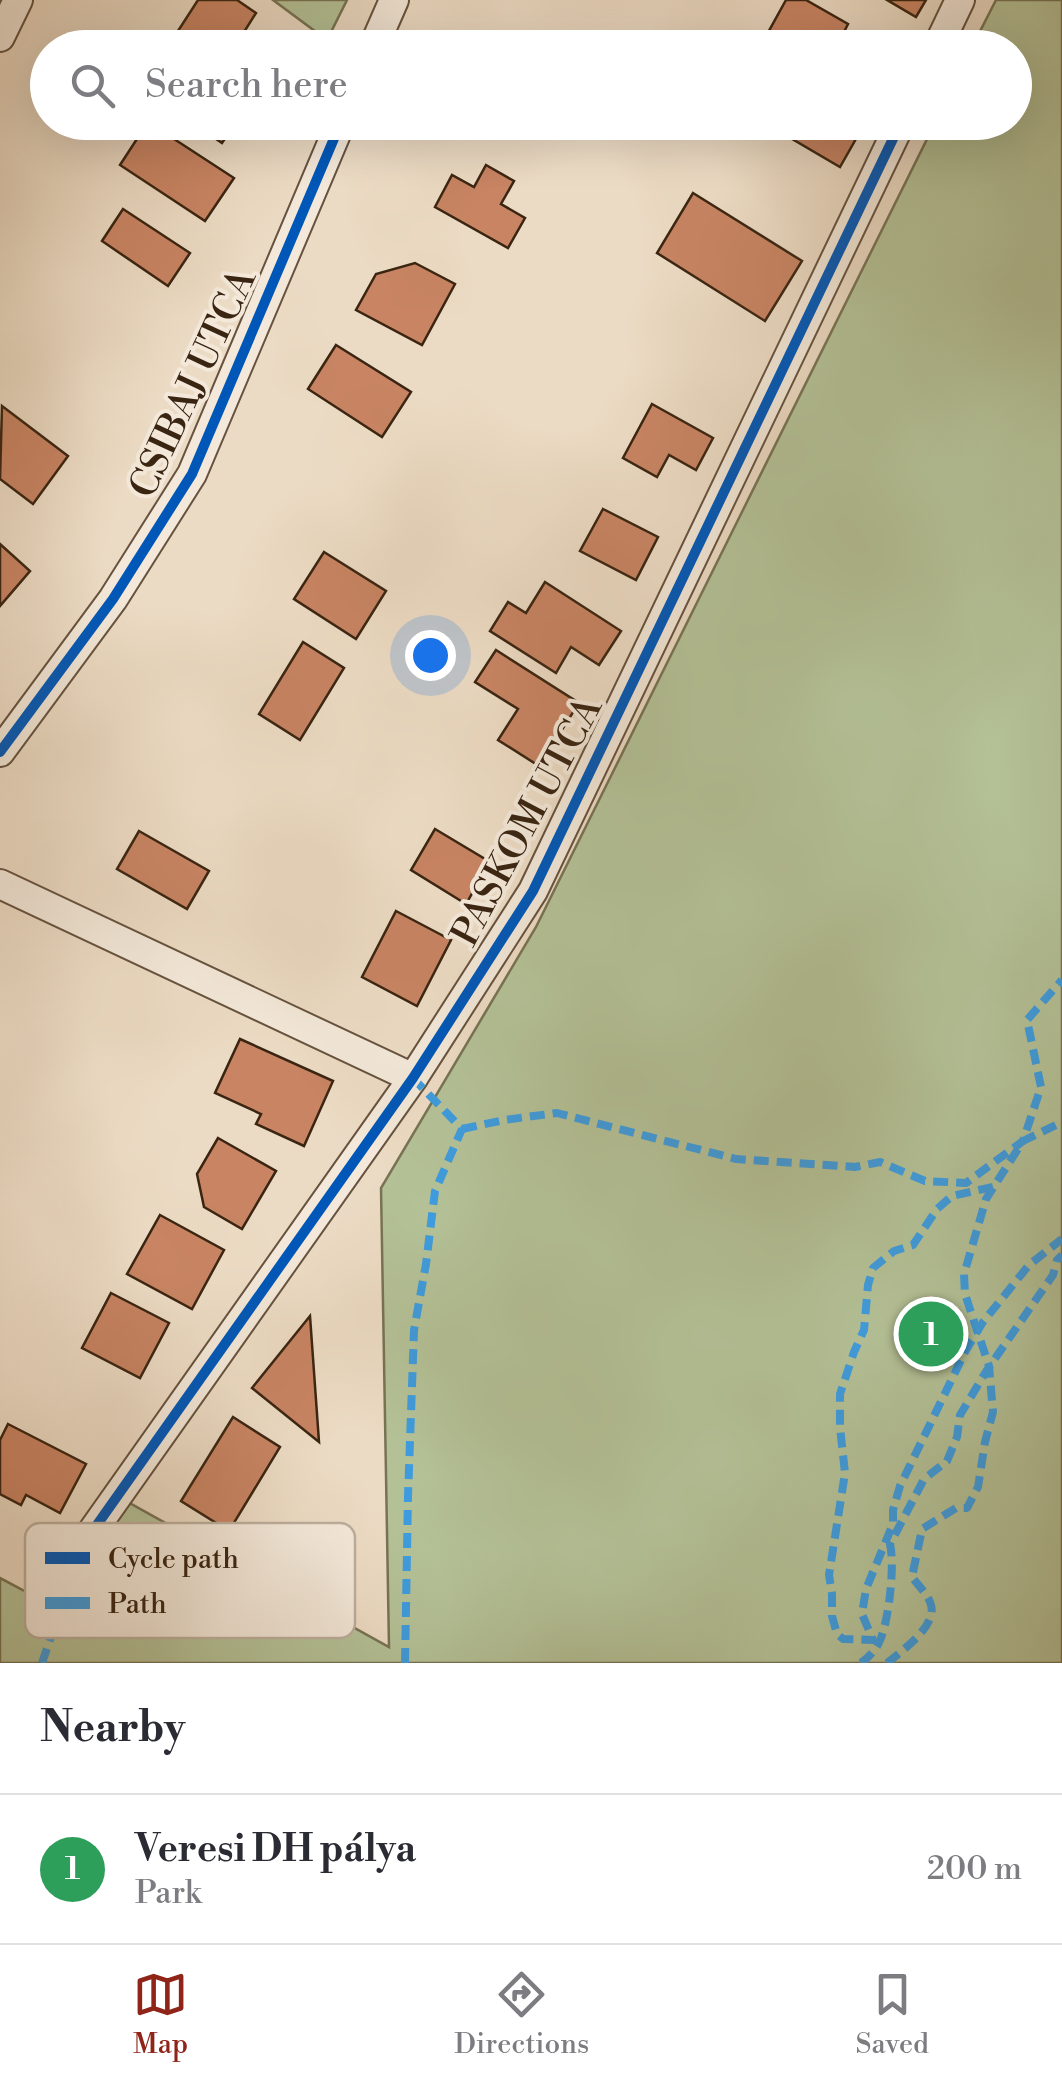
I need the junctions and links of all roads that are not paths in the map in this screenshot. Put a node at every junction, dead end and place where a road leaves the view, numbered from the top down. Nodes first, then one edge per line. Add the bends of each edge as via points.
1 (18, 0) edge
2 (394, 0) edge
3 (960, 0) edge
4 (382, 30) edge
5 (946, 30) edge
6 (0, 37) edge
7 (333, 140) edge
8 (892, 140) edge
9 (0, 752) edge
10 (0, 884) edge
11 (412, 1078) junction
12 (98, 1523) edge

1 - 6 street
2 - 4 street
3 - 5 street
7 - 9 street, CSIBAJ UTCA via 192,474 113,600
8 - 11 street, PASKOM UTCA via 533,891
10 - 11 street
11 - 12 street, PASKOM UTCA

